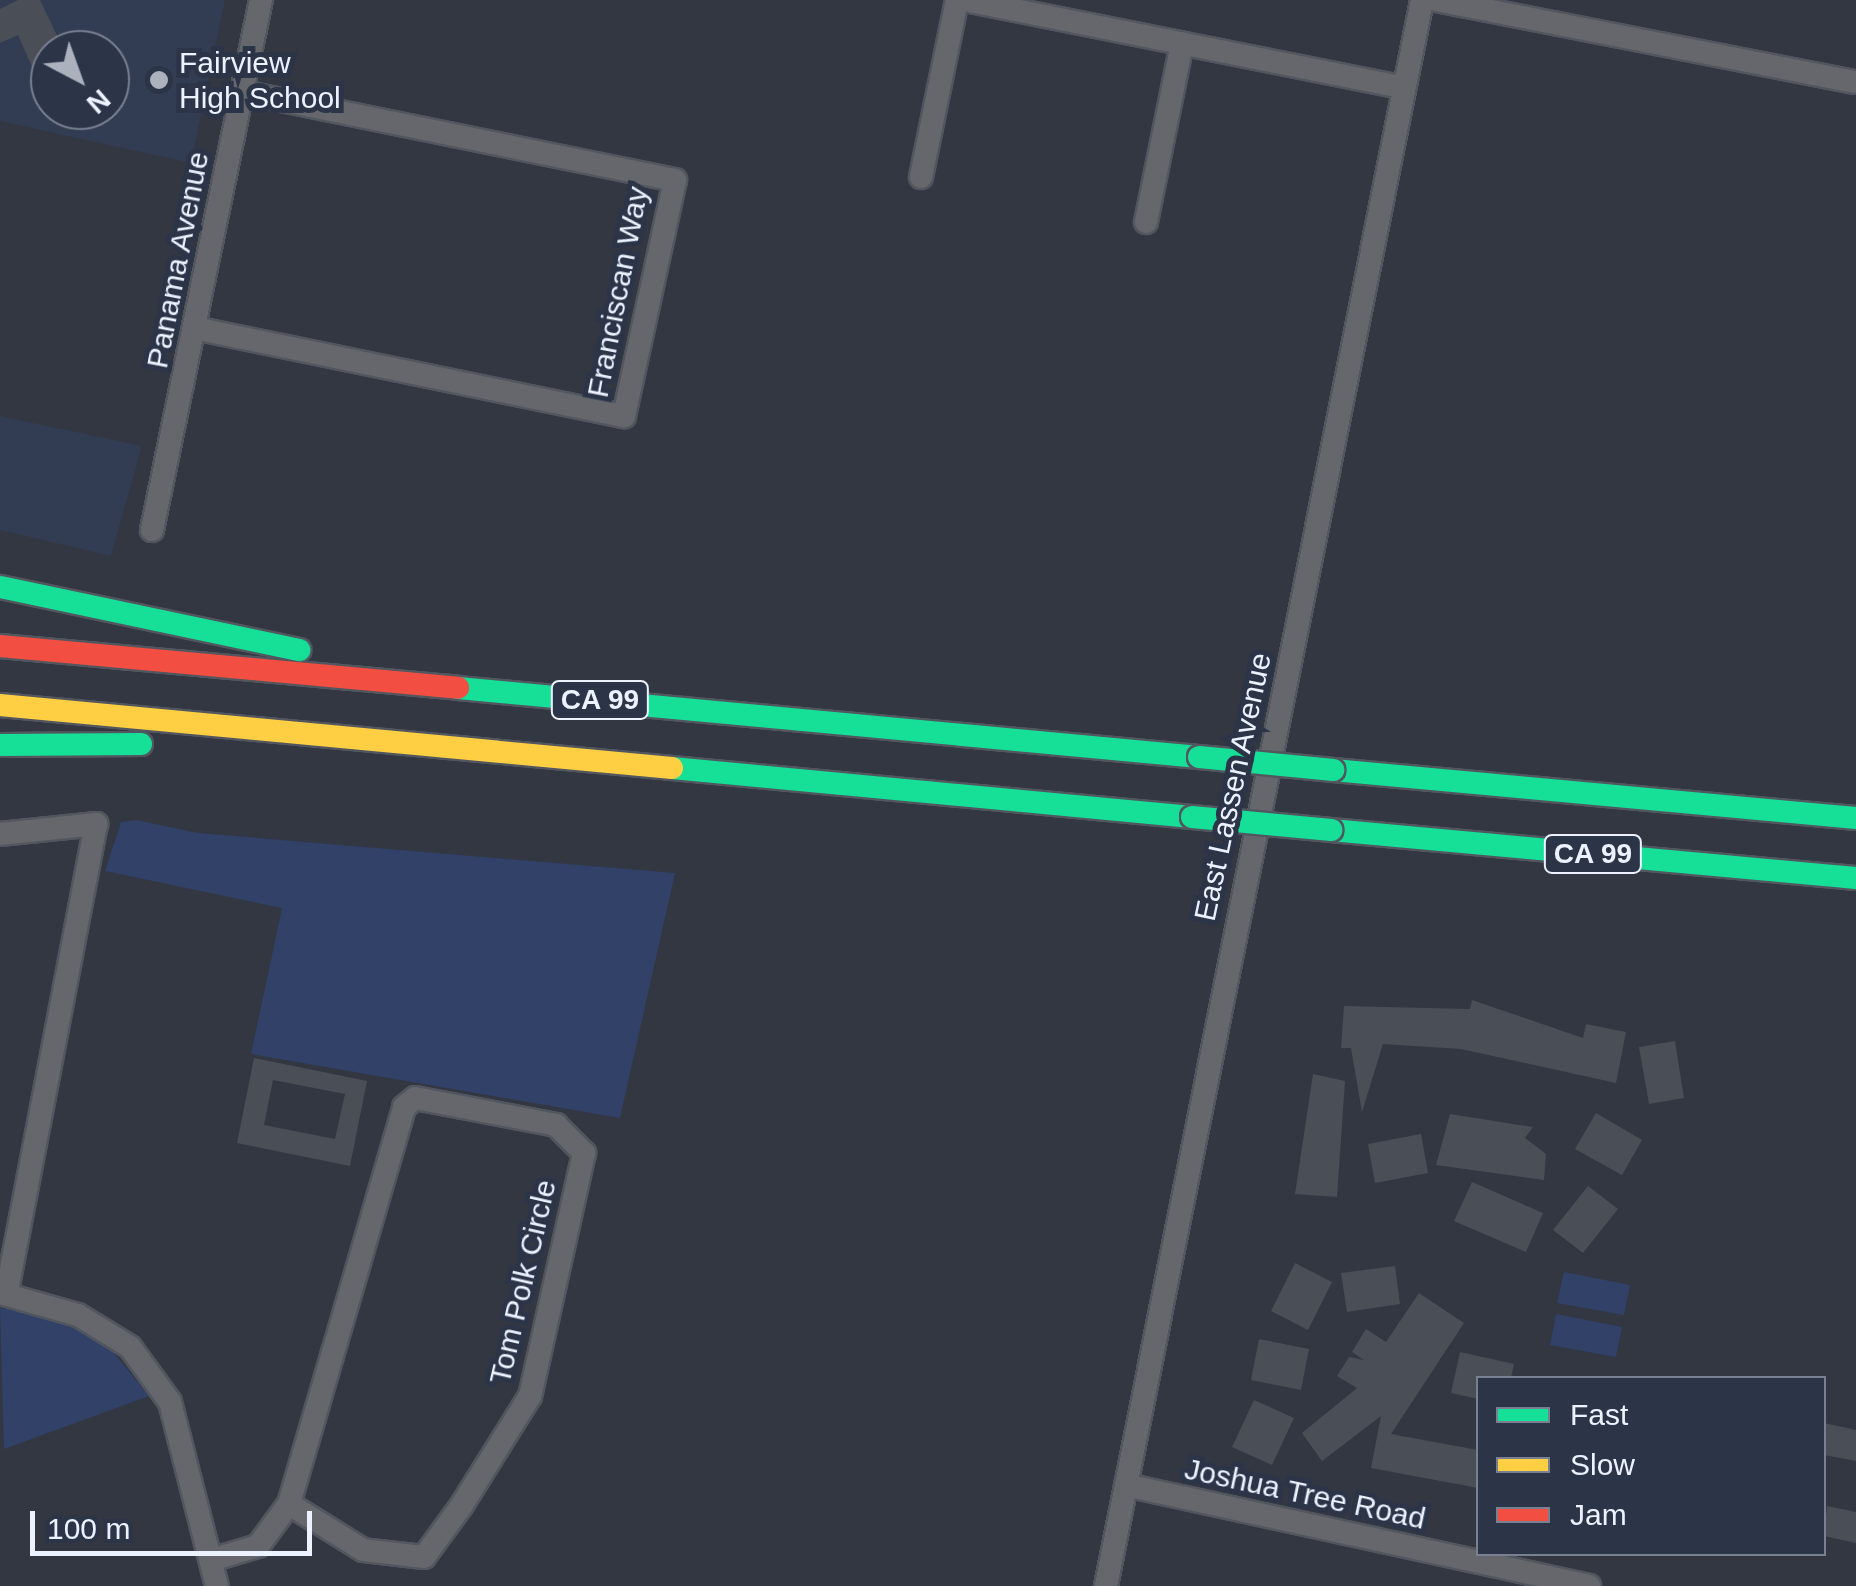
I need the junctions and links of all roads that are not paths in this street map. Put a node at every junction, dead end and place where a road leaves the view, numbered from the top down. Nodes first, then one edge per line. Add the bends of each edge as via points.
1 (261, 0) edge
2 (961, 0) edge
3 (1422, 0) edge
4 (1436, 0) edge
5 (1182, 44) junction
6 (1853, 82) dead end
7 (1404, 88) junction
8 (242, 92) junction
9 (921, 177) dead end
10 (1146, 222) dead end
11 (194, 328) junction
12 (152, 530) dead end
13 (0, 587) edge
14 (0, 646) edge
15 (499, 691) junction
16 (0, 705) edge
17 (386, 743) junction
18 (0, 745) edge
19 (1856, 818) edge
20 (0, 834) edge
21 (1856, 878) edge
22 (3, 1293) edge
23 (1126, 1485) junction
24 (290, 1504) junction
25 (211, 1560) junction
26 (218, 1586) edge
27 (1106, 1586) edge
28 (1589, 1586) edge

1 - 8 street, Panama Avenue
2 - 5 street
2 - 9 street
3 - 7 street, East Lassen Avenue
4 - 6 street
5 - 7 street
5 - 10 street
7 - 23 street, East Lassen Avenue
8 - 11 street, Panama Avenue
8 - 11 street, Franciscan Way via 675,180 624,416
11 - 12 street, Panama Avenue
13 - 15 highway
14 - 15 highway, CA 99
15 - 19 highway, CA 99, bridge
16 - 17 highway, CA 99
17 - 18 highway via 360,754
17 - 21 highway, CA 99, bridge
20 - 22 street via 96,824
22 - 25 street via 78,1314 130,1347 170,1402
23 - 27 street, East Lassen Avenue
23 - 28 street, Joshua Tree Road
24 - 24 street, Tom Polk Circle via 404,1107 425,1100 556,1126 584,1153 530,1396 462,1505 424,1557 363,1550
24 - 25 street, Tom Polk Circle via 258,1546
25 - 26 street

